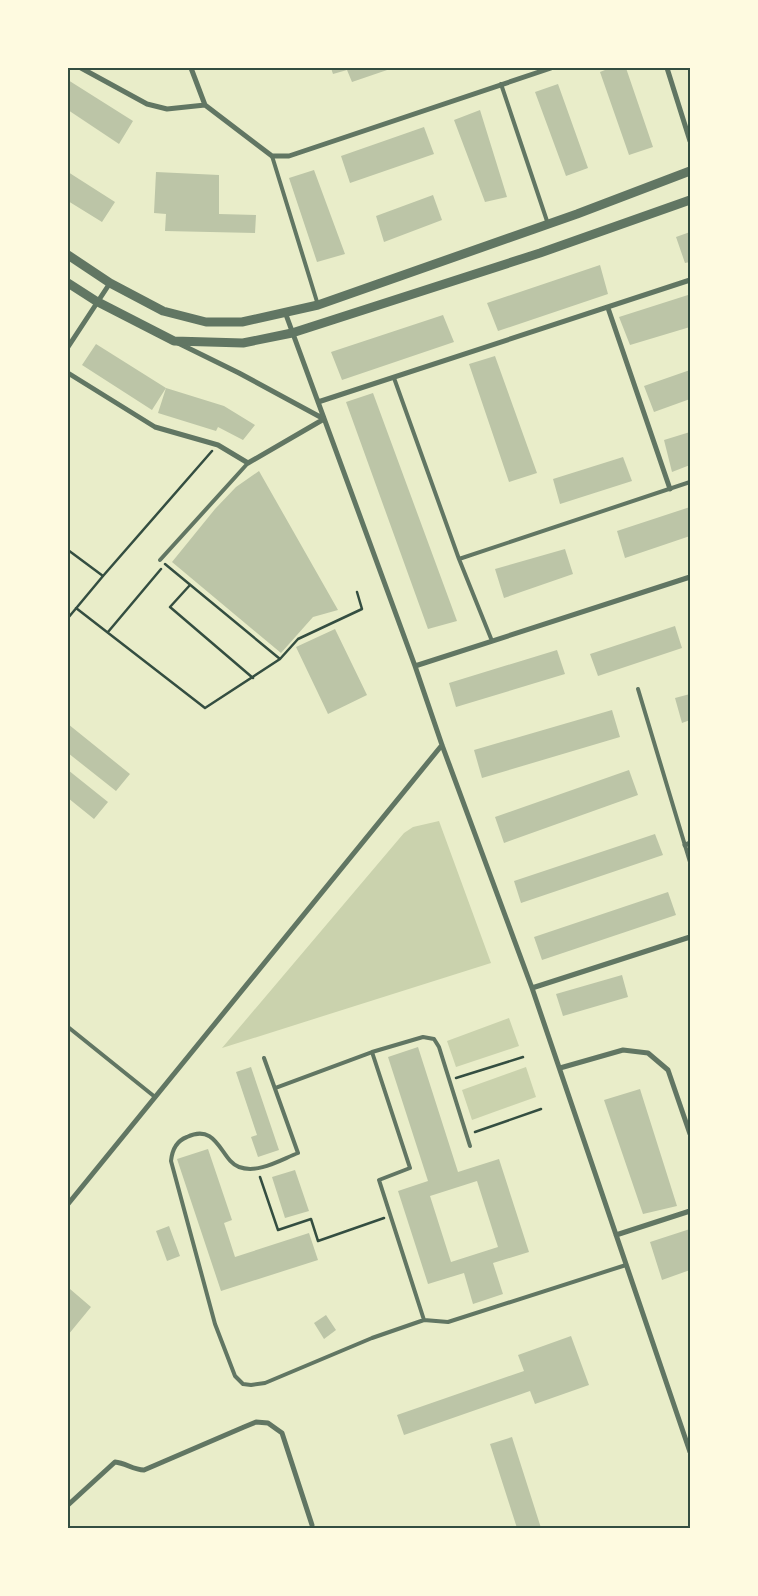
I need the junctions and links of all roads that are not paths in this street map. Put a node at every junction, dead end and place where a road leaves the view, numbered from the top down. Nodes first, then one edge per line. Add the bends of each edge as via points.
1 (81, 68) edge
2 (191, 68) edge
3 (551, 68) edge
4 (667, 68) edge
5 (501, 84) junction
6 (205, 105) junction
7 (690, 141) edge
8 (272, 156) junction
9 (690, 171) edge
10 (690, 200) edge
11 (548, 224) junction
12 (68, 255) edge
13 (690, 280) edge
14 (68, 283) edge
15 (110, 283) junction
16 (96, 301) junction
17 (318, 304) junction
18 (608, 308) junction
19 (285, 312) junction
20 (292, 333) junction
21 (174, 341) junction
22 (68, 347) edge
23 (68, 373) edge
24 (394, 378) junction
25 (318, 402) junction
26 (324, 419) junction
27 (248, 463) junction
28 (690, 482) edge
29 (670, 489) junction
30 (459, 559) junction
31 (160, 560) road end
32 (690, 577) edge
33 (492, 641) junction
34 (415, 666) junction
35 (638, 689) dead end
36 (442, 745) junction
37 (688, 844) edge
38 (690, 862) edge
39 (690, 937) edge
40 (532, 988) junction
41 (68, 1027) edge
42 (372, 1052) junction
43 (264, 1058) dead end
44 (560, 1068) junction
45 (275, 1088) junction
46 (155, 1097) junction
47 (690, 1134) edge
48 (470, 1146) dead end
49 (68, 1204) edge
50 (690, 1211) edge
51 (616, 1235) junction
52 (626, 1265) junction
53 (424, 1320) junction
54 (690, 1452) edge
55 (68, 1505) edge
56 (312, 1525) dead end

1 - 6 street via 147,104 167,109
2 - 6 street
3 - 5 street
4 - 7 street
5 - 8 street via 288,156
5 - 11 lane
6 - 8 street
8 - 17 lane
9 - 11 street
10 - 20 street
11 - 17 street
12 - 15 street
13 - 18 street
14 - 16 street
15 - 16 street
15 - 19 street via 163,311 206,322 242,322
16 - 21 street
16 - 22 street
17 - 19 street
18 - 24 street
18 - 29 street
19 - 20 street
20 - 21 street via 243,343
20 - 25 street
21 - 26 street
23 - 27 street via 154,426 218,445
24 - 25 street
24 - 30 lane
25 - 26 street
26 - 27 street
26 - 34 street
27 - 31 lane
28 - 29 lane
29 - 30 lane
30 - 33 lane
32 - 33 street
33 - 34 street
34 - 36 street
35 - 37 lane
36 - 40 street
36 - 46 street
37 - 38 lane
39 - 40 street
40 - 44 street
41 - 46 lane
42 - 45 lane
42 - 48 lane via 423,1036 434,1039
42 - 53 lane via 410,1168 379,1180
43 - 45 lane
44 - 47 street via 623,1050 648,1053 668,1070
44 - 51 street
45 - 53 lane via 298,1153 257,1169 237,1167 217,1142 195,1134 175,1146 171,1162 215,1324 235,1376 243,1384 265,1383
46 - 49 street
50 - 51 street
51 - 52 street
52 - 53 lane via 448,1322
52 - 54 street
55 - 56 street via 115,1462 144,1470 256,1422 268,1423 282,1433

